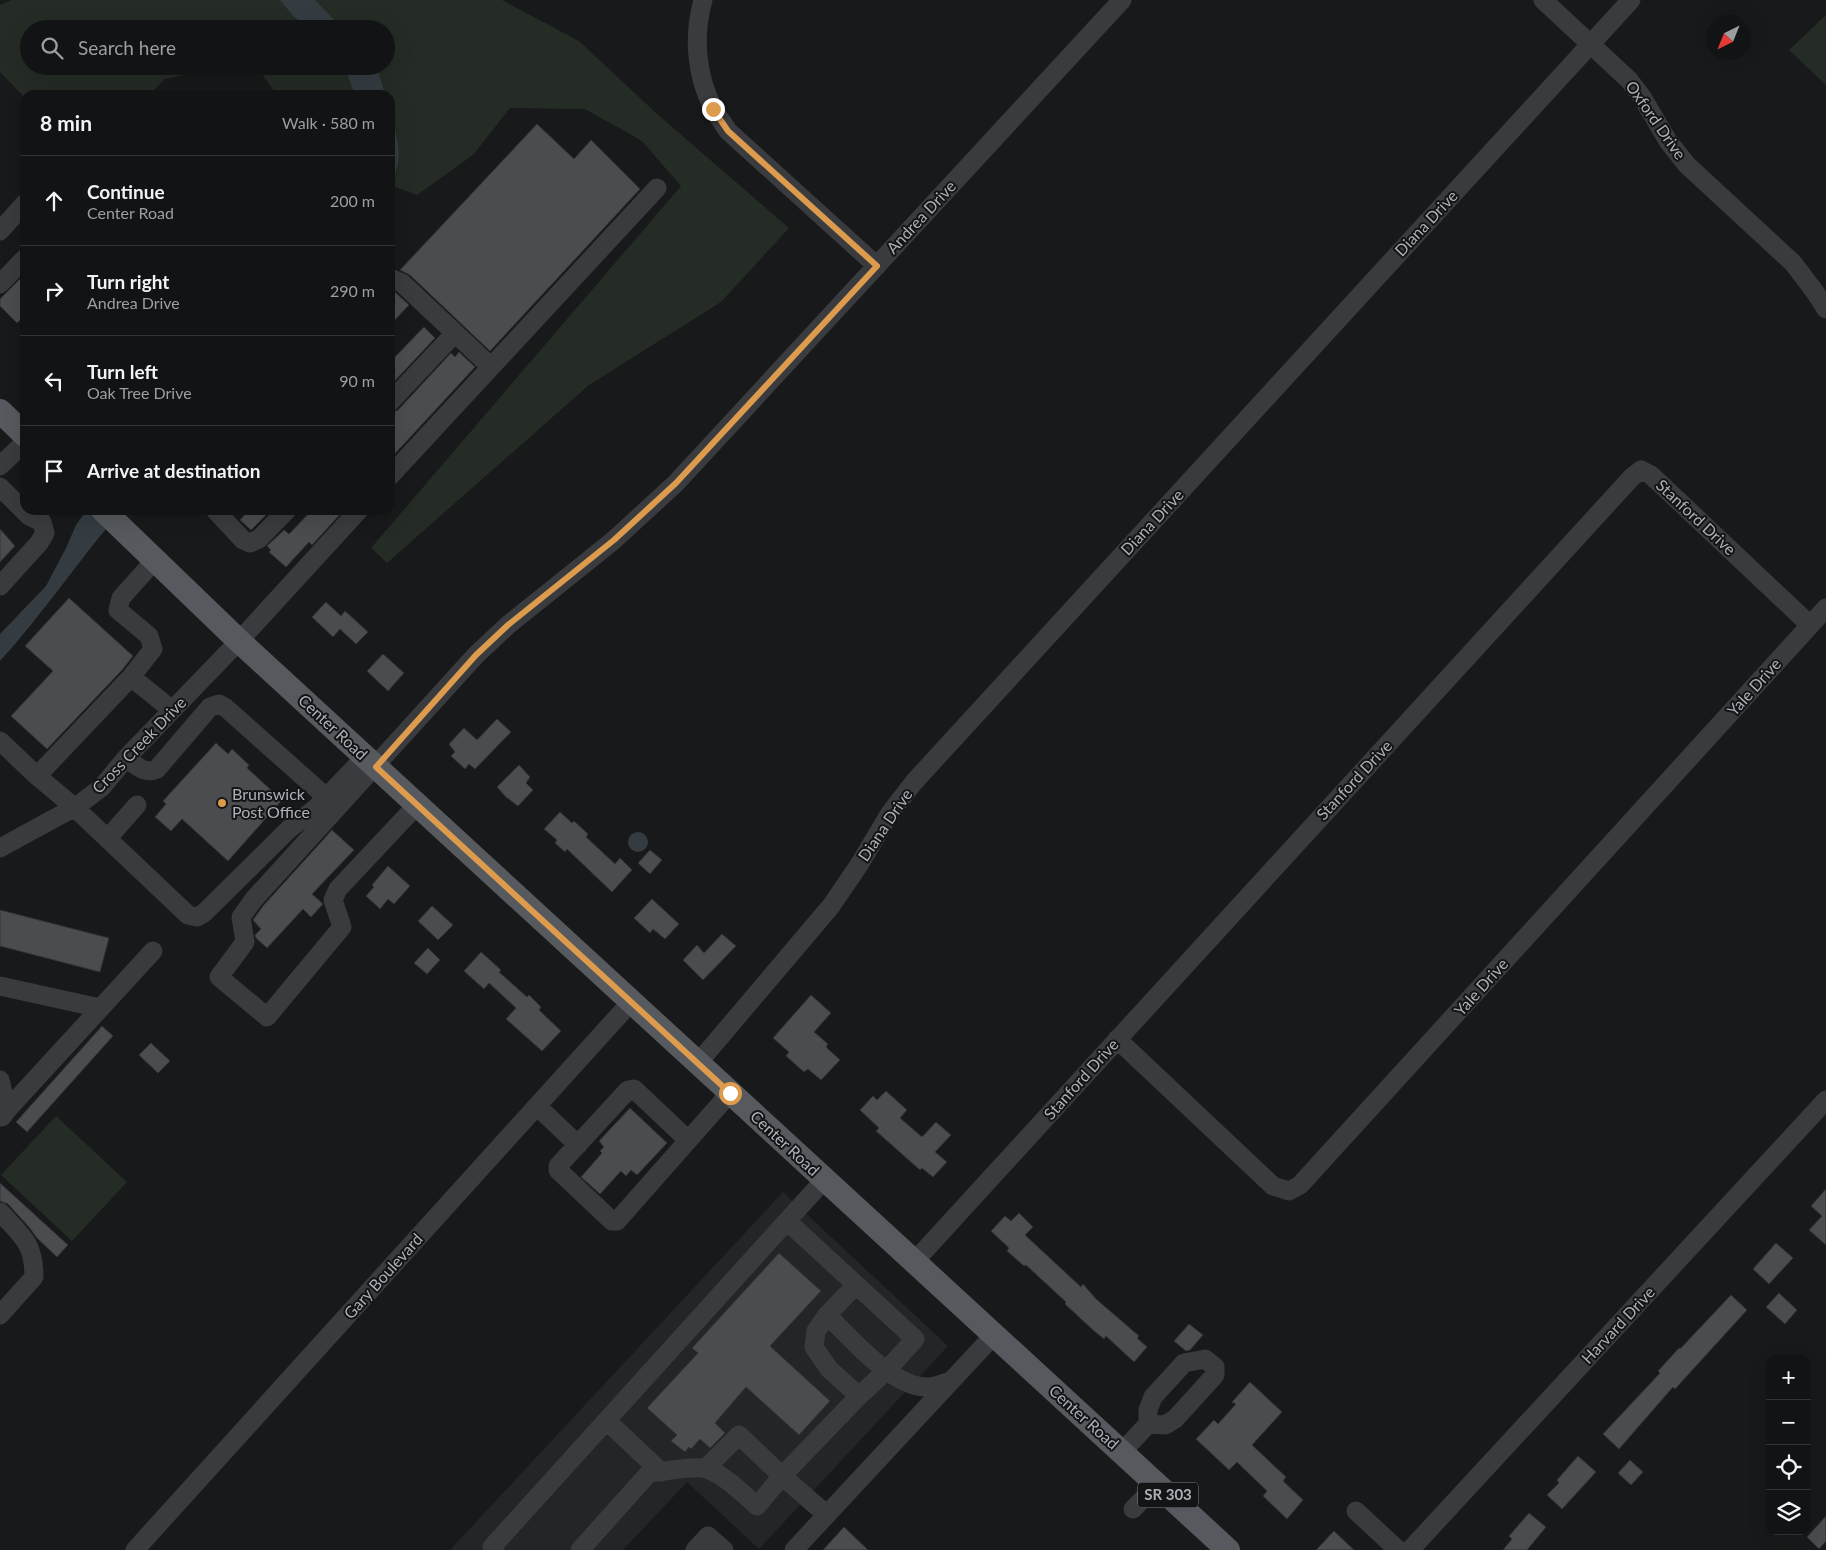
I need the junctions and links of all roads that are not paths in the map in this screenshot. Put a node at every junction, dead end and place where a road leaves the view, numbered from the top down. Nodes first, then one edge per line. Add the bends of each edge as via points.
1 (703, 0) edge
2 (1122, 0) edge
3 (1543, 0) edge
4 (1631, 0) edge
5 (1590, 44) junction
6 (657, 188) dead end
7 (20, 209) edge
8 (0, 231) edge
9 (20, 263) edge
10 (877, 266) junction
11 (395, 280) edge
12 (0, 284) edge
13 (1826, 309) edge
14 (455, 333) junction
15 (491, 367) junction
16 (395, 397) edge
17 (18, 426) edge
18 (0, 466) edge
19 (395, 471) edge
20 (0, 487) edge
21 (20, 507) edge
22 (28, 515) edge
23 (220, 515) edge
24 (282, 515) edge
25 (354, 515) edge
26 (48, 516) edge
27 (109, 516) edge
28 (155, 560) junction
29 (0, 586) edge
30 (1826, 608) edge
31 (1810, 625) junction
32 (239, 641) junction
33 (132, 677) junction
34 (172, 710) junction
35 (0, 740) edge
36 (126, 758) junction
37 (370, 762) junction
38 (37, 776) junction
39 (326, 798) junction
40 (417, 804) junction
41 (137, 805) dead end
42 (74, 807) junction
43 (107, 839) junction
44 (0, 848) edge
45 (153, 951) dead end
46 (0, 986) edge
47 (631, 1002) junction
48 (100, 1008) junction
49 (1117, 1039) junction
50 (698, 1063) junction
51 (0, 1080) edge
52 (730, 1093) junction
53 (1826, 1100) edge
54 (537, 1106) junction
55 (4, 1115) edge
56 (688, 1140) junction
57 (578, 1145) junction
58 (825, 1179) junction
59 (0, 1212) edge
60 (786, 1221) junction
61 (914, 1262) junction
62 (855, 1286) junction
63 (0, 1315) edge
64 (826, 1315) junction
65 (994, 1335) junction
66 (886, 1371) junction
67 (951, 1381) junction
68 (859, 1396) junction
69 (606, 1421) junction
70 (1148, 1424) dead end
71 (1122, 1452) junction
72 (706, 1468) junction
73 (661, 1472) junction
74 (782, 1476) junction
75 (1158, 1485) junction
76 (1133, 1509) dead end
77 (1356, 1511) dead end
78 (827, 1515) junction
79 (135, 1550) edge
80 (495, 1550) edge
81 (580, 1550) edge
82 (695, 1550) edge
83 (724, 1550) edge
84 (794, 1550) edge
85 (1228, 1550) edge
86 (1398, 1550) edge
87 (1410, 1550) edge

1 - 10 street via 697,46 699,67 713,109 728,131
2 - 10 street, Andrea Drive
3 - 5 street, Oxford Drive
4 - 5 street, Diana Drive
5 - 13 street, Oxford Drive via 1629,80 1687,165 1793,263
5 - 50 street, Diana Drive via 914,782 890,813 831,906
6 - 15 street
7 - 8 street
9 - 12 street
10 - 37 street, Andrea Drive via 676,483 614,540 508,625
11 - 14 street
14 - 15 street
14 - 16 street
15 - 19 street
17 - 18 street
20 - 21 street
22 - 26 street
23 - 24 street via 243,540 250,543 259,539
25 - 32 street, Cross Creek Drive
26 - 29 street via 39,543
27 - 28 main road, Center Road / SR 303
28 - 32 main road, Center Road / SR 303
28 - 33 street via 121,598 118,610 149,636 153,649
30 - 31 street, Yale Drive
31 - 49 street, Yale Drive via 1300,1185 1289,1191 1273,1186
31 - 49 street, Stanford Drive via 1651,475 1641,470
32 - 34 street, Cross Creek Drive
32 - 37 main road, Center Road / SR 303
33 - 34 street
33 - 38 street
34 - 36 street, Cross Creek Drive
35 - 38 street
36 - 39 street via 145,772 157,769 210,707 219,704
36 - 42 street, Cross Creek Drive via 102,787
37 - 39 street
37 - 40 main road, Center Road / SR 303
37 - 40 street via 329,818 241,917 245,942 219,977 267,1017 342,927 333,900 338,889
38 - 42 street
39 - 43 street via 197,917 188,915
40 - 47 main road, Center Road / SR 303
41 - 43 street
42 - 43 street
42 - 44 street, Cross Creek Drive
45 - 48 street
46 - 48 street
47 - 50 main road, Center Road / SR 303
47 - 54 street, Gary Boulevard
48 - 55 street
49 - 61 street, Stanford Drive
50 - 52 main road, Center Road / SR 303
51 - 55 street
52 - 56 street
52 - 58 main road, Center Road / SR 303
53 - 87 street, Harvard Drive
54 - 57 street
54 - 79 street, Gary Boulevard
56 - 57 street via 634,1089 628,1090
56 - 57 street via 617,1221 612,1221 558,1170
58 - 60 street
58 - 61 main road, Center Road / SR 303
59 - 63 street via 28,1243 34,1260 34,1277
60 - 62 street
60 - 69 street
61 - 65 main road, Center Road / SR 303
62 - 64 street
62 - 66 street via 915,1339
64 - 66 street
64 - 68 street via 816,1331 814,1347 829,1368
65 - 67 street
65 - 71 main road, Center Road / SR 303
66 - 67 street via 904,1382 926,1388
66 - 68 street
67 - 78 street
68 - 74 street
69 - 73 street
69 - 80 street via 492,1548
70 - 71 street
71 - 75 main road, Center Road / SR 303
72 - 73 street
72 - 74 street via 732,1484 757,1506
72 - 74 street via 739,1435
73 - 81 street via 649,1473
74 - 78 street
75 - 76 street
75 - 85 main road, Center Road / SR 303
77 - 86 street
78 - 84 street
82 - 83 street via 708,1536

